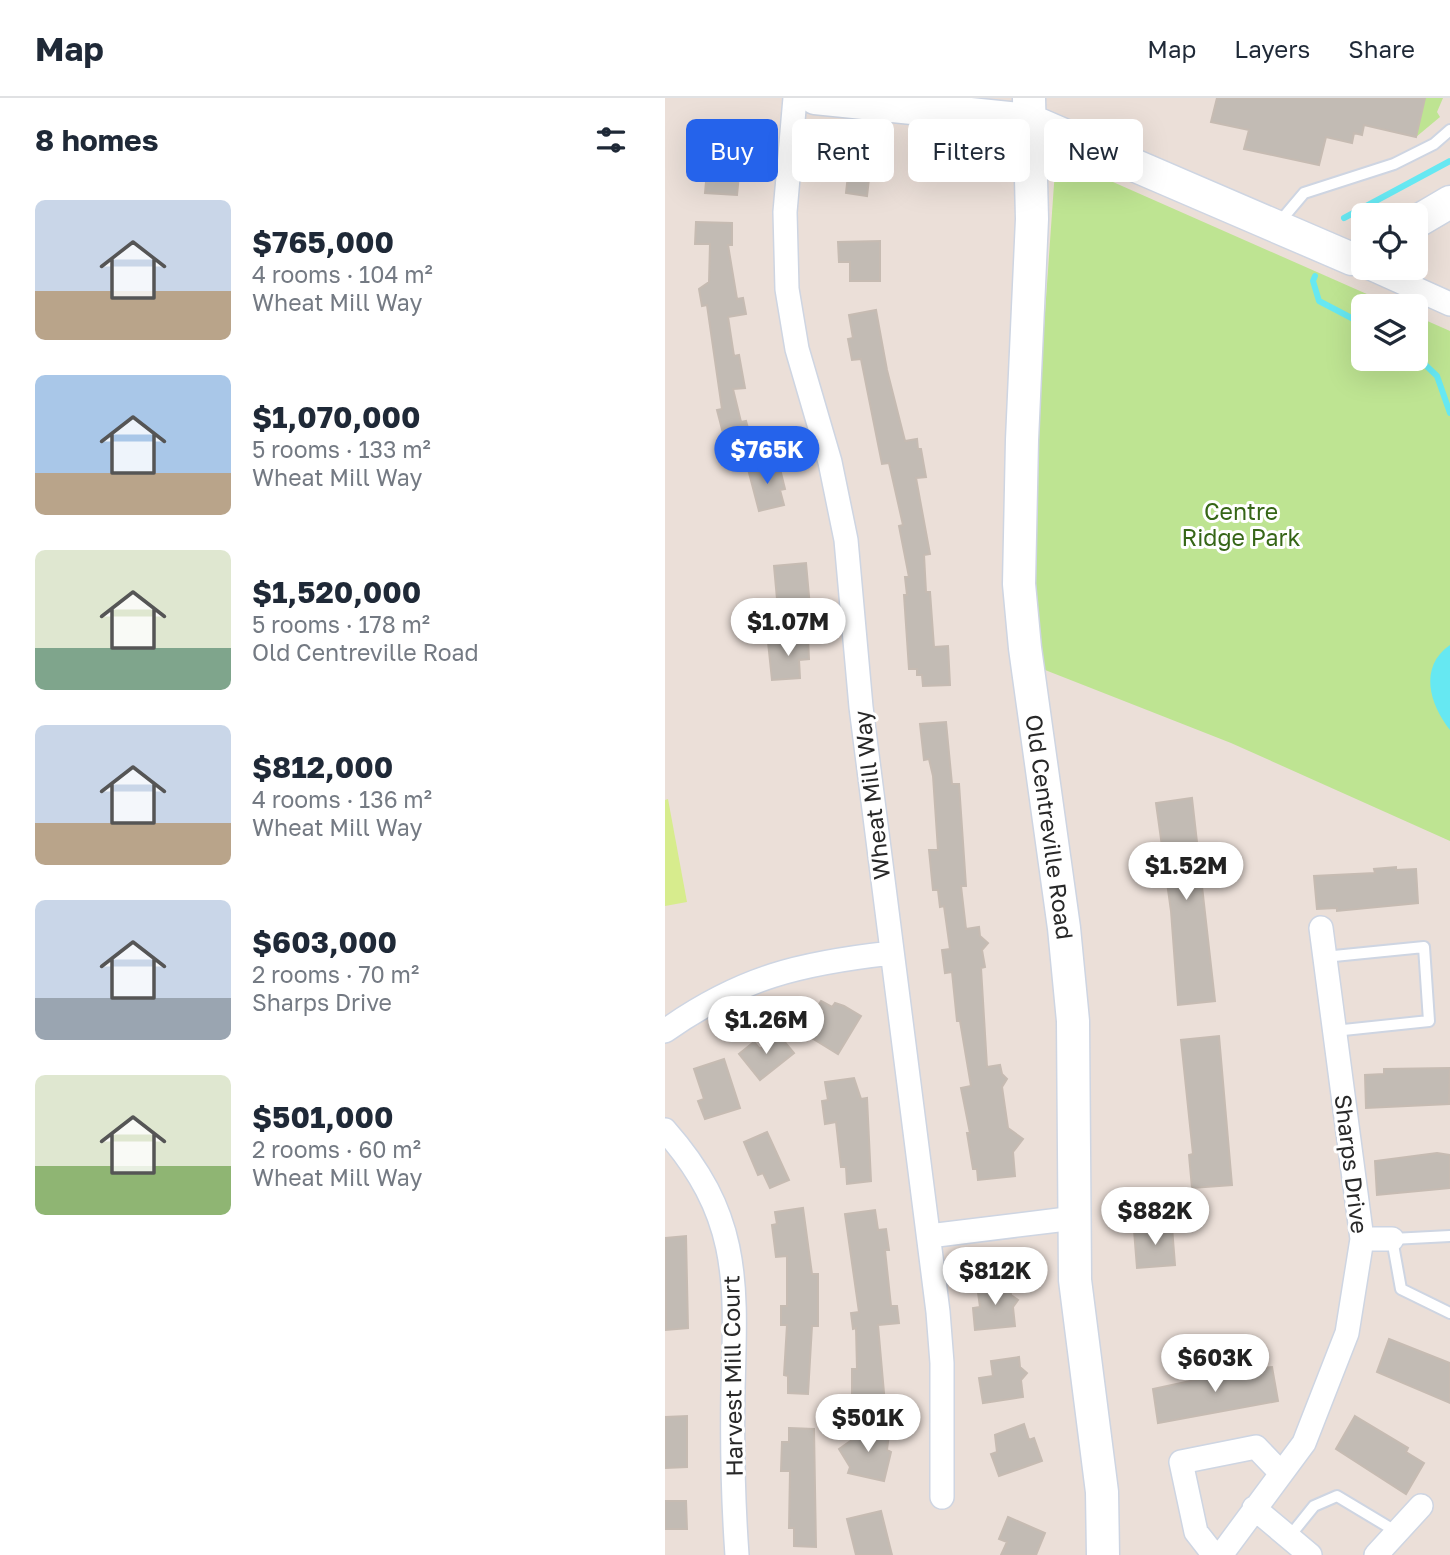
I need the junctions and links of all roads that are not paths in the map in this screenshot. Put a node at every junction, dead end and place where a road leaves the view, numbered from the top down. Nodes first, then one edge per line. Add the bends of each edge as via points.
1 (795, 98) edge
2 (815, 98) edge
3 (1029, 109) edge
4 (1450, 130) edge
5 (1450, 202) edge
6 (1428, 215) edge
7 (1275, 227) junction
8 (1351, 257) edge
9 (1401, 280) edge
10 (1450, 304) edge
11 (1321, 928) dead end
12 (892, 953) junction
13 (1324, 957) junction
14 (665, 1031) edge
15 (1334, 1031) junction
16 (665, 1130) edge
17 (1075, 1218) junction
18 (929, 1236) junction
19 (1450, 1236) edge
20 (1392, 1238) junction
21 (1362, 1239) junction
22 (1450, 1313) edge
23 (1281, 1473) junction
24 (942, 1497) dead end
25 (1421, 1506) dead end
26 (1254, 1508) junction
27 (1397, 1532) junction
28 (1289, 1537) junction
29 (737, 1555) edge
30 (1103, 1555) edge
31 (1214, 1555) edge
32 (1221, 1555) edge
33 (1310, 1555) edge
34 (1376, 1555) edge

1 - 12 street, Wheat Mill Way via 785,212 787,289 797,349 831,462 846,540 861,707
2 - 3 street
3 - 7 street
3 - 17 street, Old Centreville Road via 1032,245 1019,584 1073,1021
4 - 7 lane via 1434,144 1394,164 1304,193
5 - 6 street
7 - 8 street
9 - 10 street
11 - 13 street, Sharps Drive
12 - 14 street via 823,960 759,979 692,1012
12 - 18 street, Wheat Mill Way
13 - 15 street, Sharps Drive
13 - 15 lane via 1424,947 1429,1021
15 - 21 street, Sharps Drive
16 - 29 street, Harvest Mill Court via 691,1161 713,1202 734,1273
17 - 18 street
17 - 30 street, Old Centreville Road via 1077,1307 1103,1492
18 - 24 street, Wheat Mill Way via 942,1363
19 - 20 lane
20 - 21 street
20 - 22 lane via 1401,1289
21 - 23 street, Sharps Drive via 1347,1333 1304,1443
23 - 26 street, Sharps Drive
23 - 31 street via 1256,1447 1181,1462 1196,1532
25 - 27 street
26 - 28 street
26 - 32 street, Sharps Drive
27 - 28 lane via 1337,1496 1314,1506
27 - 34 street
28 - 33 street

